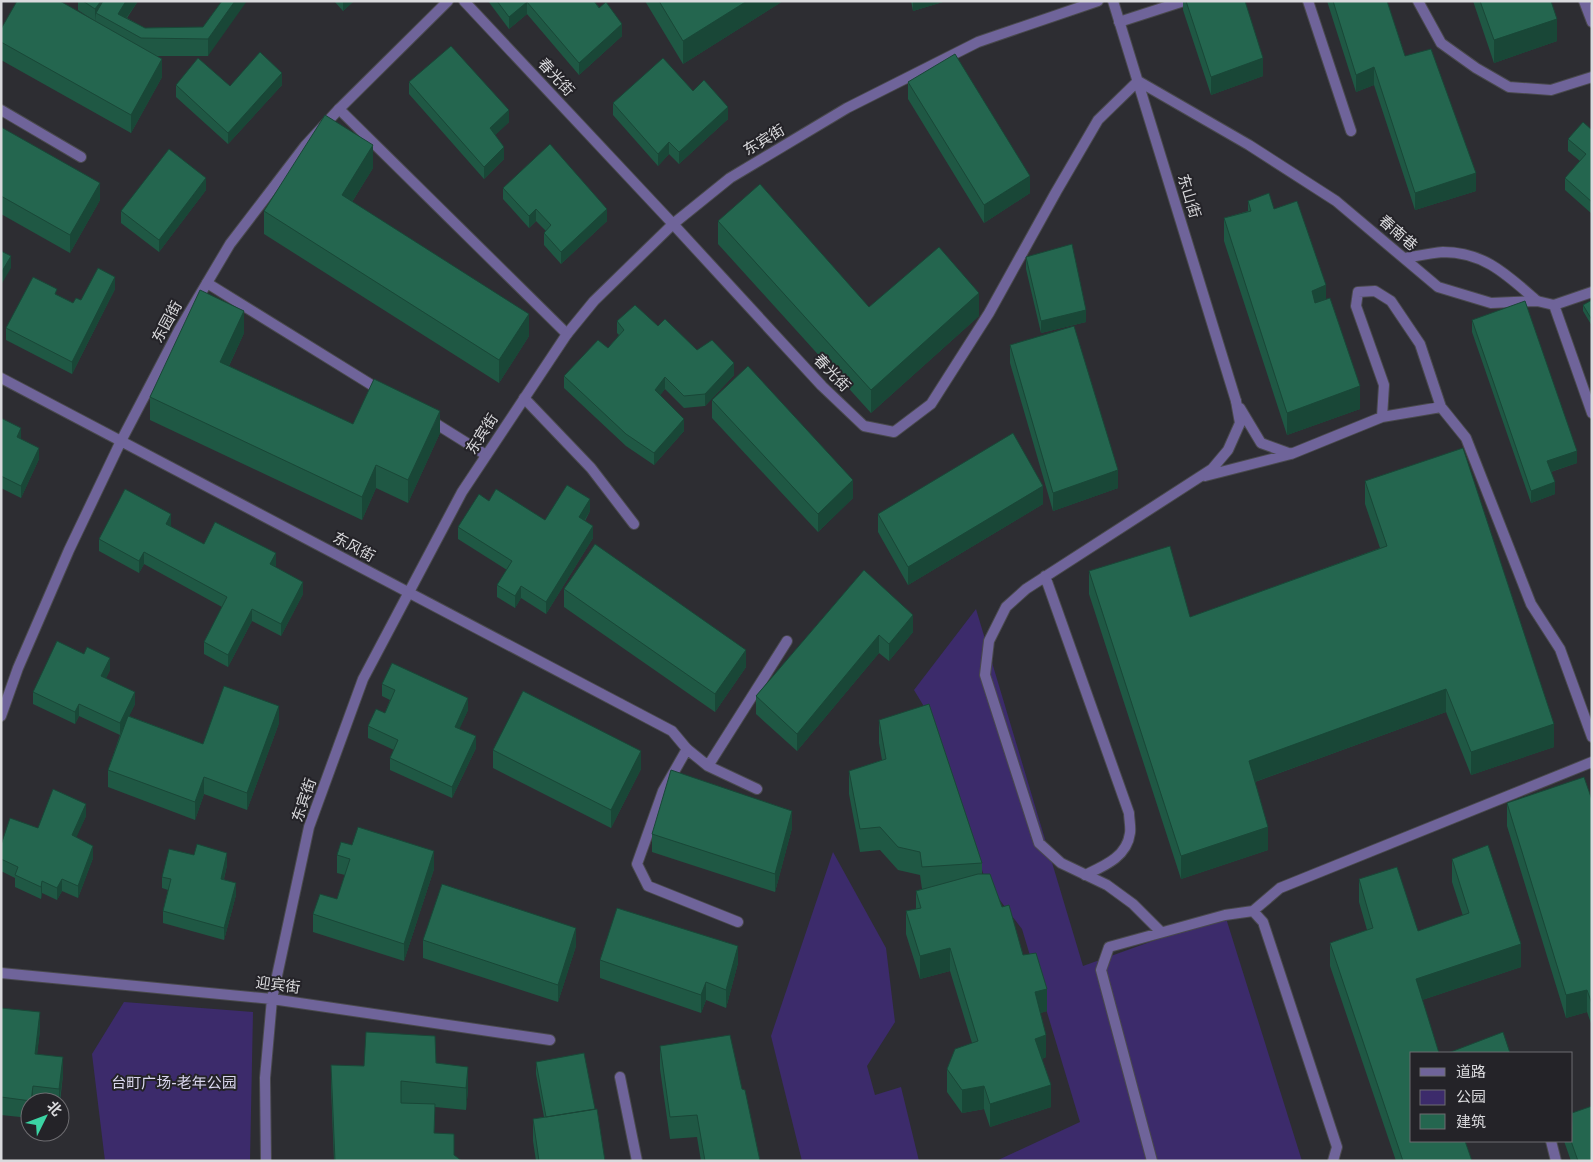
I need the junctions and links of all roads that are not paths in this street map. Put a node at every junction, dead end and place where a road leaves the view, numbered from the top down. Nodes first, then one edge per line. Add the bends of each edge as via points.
1 (448, 1) edge
2 (464, 1) edge
3 (1098, 1) edge
4 (1112, 1) edge
5 (1184, 1) edge
6 (1308, 1) edge
7 (1418, 1) edge
8 (1584, 1) edge
9 (1119, 22) junction
10 (1592, 22) edge
11 (1592, 77) edge
12 (1138, 81) junction
13 (339, 109) junction
14 (1, 110) edge
15 (1351, 131) dead end
16 (81, 157) dead end
17 (673, 224) junction
18 (1404, 258) junction
19 (207, 283) junction
20 (1592, 292) edge
21 (1537, 301) junction
22 (1554, 305) junction
23 (567, 334) junction
24 (1, 378) edge
25 (393, 398) edge
26 (524, 398) junction
27 (1236, 401) junction
28 (1441, 407) junction
29 (1592, 413) edge
30 (418, 414) edge
31 (1382, 417) junction
32 (121, 441) junction
33 (1291, 454) junction
34 (486, 455) junction
35 (1200, 477) junction
36 (634, 524) dead end
37 (1045, 576) junction
38 (409, 592) junction
39 (787, 641) dead end
40 (1, 716) edge
41 (1592, 737) edge
42 (687, 749) junction
43 (1592, 762) edge
44 (708, 766) junction
45 (757, 789) dead end
46 (1085, 875) junction
47 (1252, 911) junction
48 (738, 922) dead end
49 (1161, 932) junction
50 (1, 972) edge
51 (272, 999) junction
52 (550, 1040) dead end
53 (620, 1077) dead end
54 (1551, 1142) edge
55 (1148, 1148) junction
56 (266, 1161) edge
57 (637, 1161) edge
58 (1143, 1161) edge
59 (1152, 1161) edge
60 (1333, 1161) edge
61 (1556, 1161) edge

1 - 13 street, 东园街
2 - 17 street, 春光街
3 - 17 street, 东宾街 via 978,42 847,108 730,178
4 - 9 street, 东山街
5 - 9 street
6 - 15 street
7 - 11 street via 1441,43 1509,87 1551,90
8 - 10 street
9 - 12 street, 东山街
12 - 17 street, 春光街 via 1098,120 990,313 932,404 894,432 864,426 822,386
12 - 18 street, 春南巷 via 1249,145 1336,201
12 - 27 street, 东山街
13 - 19 street, 东园街 via 305,146 235,237
13 - 23 street
14 - 16 street
17 - 23 street, 东宾街 via 594,300
18 - 21 street, 春南巷 via 1438,287 1490,302
18 - 21 street via 1442,252 1472,255 1503,272
19 - 25 street
19 - 32 street, 东园街
20 - 22 street
21 - 22 street, 春南巷
22 - 29 street
23 - 26 street, 东宾街
24 - 32 street, 东风街
26 - 34 street, 东宾街
26 - 36 street via 591,468
27 - 33 street via 1261,443
27 - 35 street via 1240,422 1228,450 1212,469
28 - 31 street
28 - 31 street via 1420,344 1391,301 1374,291 1358,292 1356,306 1384,385
28 - 41 street via 1466,438 1531,604 1560,649
30 - 34 street
31 - 33 street
32 - 38 street, 东风街
32 - 40 street, 东园街 via 69,550
33 - 35 street
34 - 38 street, 东宾街 via 462,492
35 - 37 street
37 - 46 street via 1129,813 1130,834 1122,852 1112,862
37 - 46 street via 1006,607 989,641 985,675 1039,843 1060,864
38 - 42 street, 东风街 via 672,731
38 - 51 street, 东宾街 via 363,679 309,827
39 - 44 street
42 - 44 street, 东风街
42 - 48 street via 663,791 637,864 648,886
43 - 47 street via 1280,888
44 - 45 street, 东风街
46 - 49 street via 1107,885 1133,904
47 - 49 street via 1225,914
47 - 60 street via 1262,922 1334,1138
49 - 55 street via 1109,947 1101,970
50 - 51 street, 迎宾街
51 - 52 street, 迎宾街
51 - 56 street, 东宾街 via 265,1078
53 - 57 street
54 - 61 street
55 - 58 street
55 - 59 street

